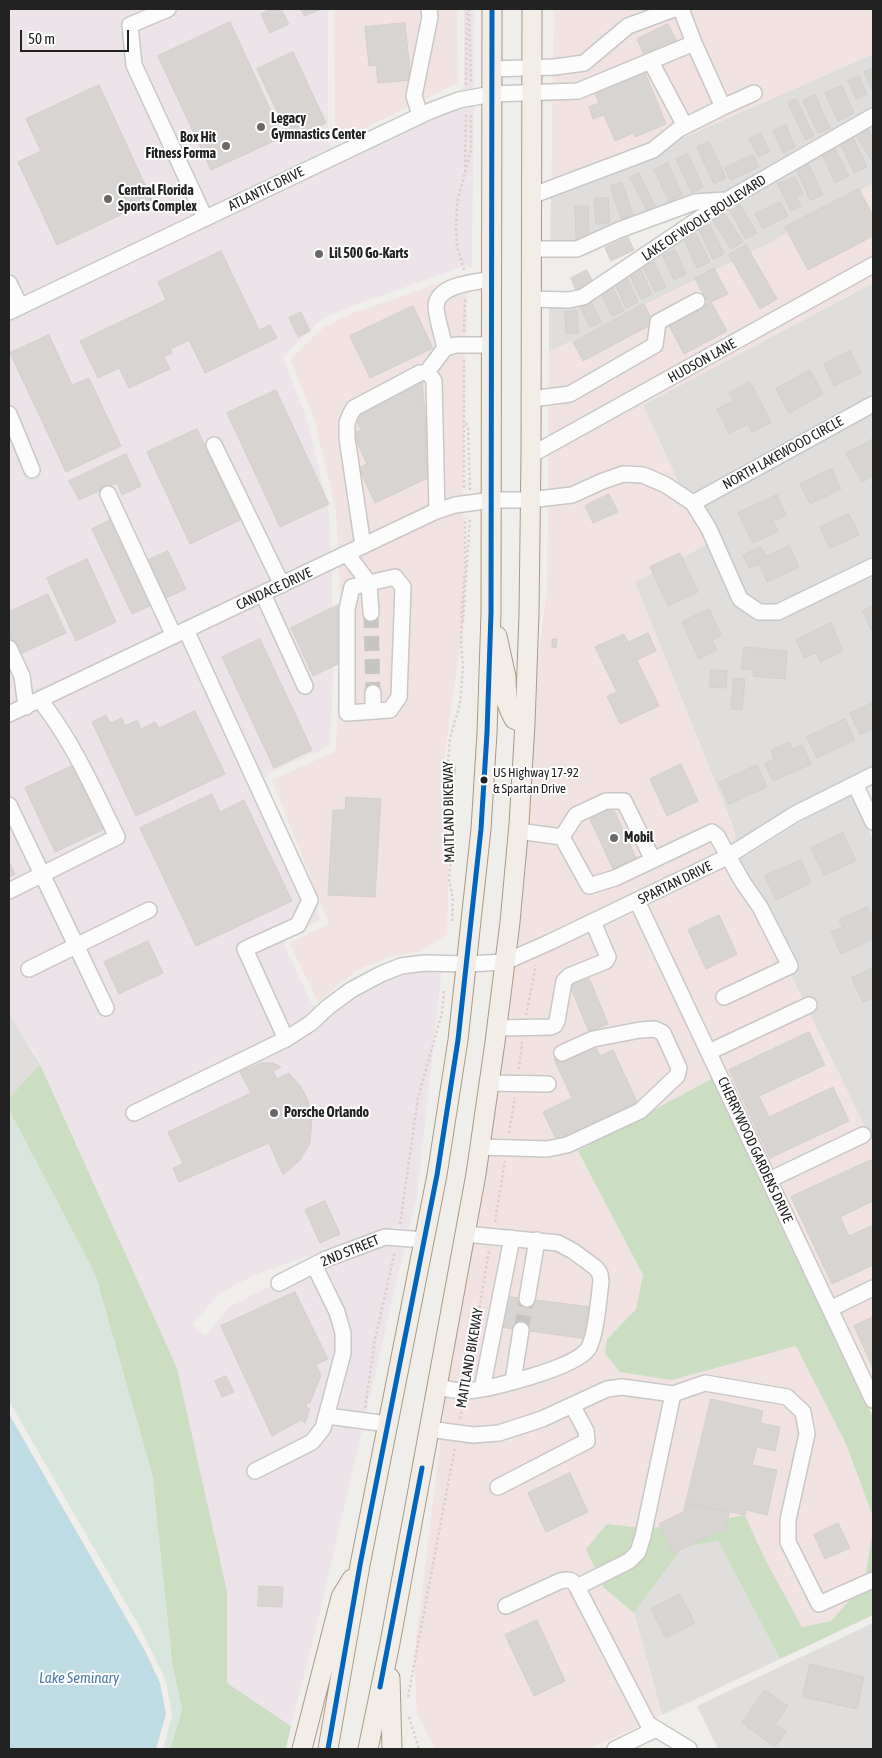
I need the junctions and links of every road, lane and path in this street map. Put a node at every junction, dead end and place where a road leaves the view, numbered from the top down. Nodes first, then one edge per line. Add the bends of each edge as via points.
1 (168, 9) edge
2 (429, 9) edge
3 (492, 9) edge
4 (532, 9) edge
5 (674, 9) edge
6 (681, 9) edge
7 (694, 43) junction
8 (652, 62) junction
9 (532, 68) junction
10 (492, 69) junction
11 (531, 92) junction
12 (754, 93) dead end
13 (492, 94) junction
14 (723, 106) junction
15 (420, 115) junction
16 (873, 116) edge
17 (685, 126) junction
18 (531, 196) junction
19 (727, 200) junction
20 (205, 218) junction
21 (531, 249) junction
22 (873, 265) edge
23 (492, 279) junction
24 (9, 283) edge
25 (531, 299) junction
26 (697, 301) dead end
27 (14, 309) edge
28 (492, 345) junction
29 (445, 348) junction
30 (427, 372) junction
31 (531, 399) junction
32 (873, 404) edge
33 (9, 414) edge
34 (465, 421) dead end
35 (465, 427) dead end
36 (214, 445) dead end
37 (531, 455) junction
38 (32, 470) dead end
39 (470, 478) dead end
40 (464, 484) dead end
41 (108, 494) dead end
42 (492, 500) junction
43 (529, 500) junction
44 (692, 503) junction
45 (437, 511) junction
46 (465, 527) dead end
47 (469, 533) dead end
48 (363, 546) junction
49 (347, 554) junction
50 (873, 566) edge
51 (369, 583) junction
52 (282, 585) junction
53 (263, 594) junction
54 (371, 613) tunnel mouth
55 (492, 613) junction
56 (180, 633) junction
57 (461, 644) junction
58 (9, 648) edge
59 (306, 686) dead end
60 (373, 694) tunnel mouth
61 (40, 700) junction
62 (26, 707) junction
63 (373, 711) junction
64 (9, 714) edge
65 (525, 724) junction
66 (873, 775) edge
67 (855, 784) junction
68 (9, 804) edge
69 (873, 822) edge
70 (518, 831) junction
71 (562, 837) junction
72 (729, 856) junction
73 (653, 860) junction
74 (42, 875) junction
75 (9, 891) edge
76 (637, 901) junction
77 (149, 910) dead end
78 (452, 921) dead end
79 (593, 922) junction
80 (76, 946) junction
81 (505, 962) junction
82 (467, 964) junction
83 (536, 965) dead end
84 (29, 969) dead end
85 (444, 990) dead end
86 (724, 997) dead end
87 (809, 1005) dead end
88 (106, 1008) dead end
89 (497, 1028) junction
90 (525, 1028) junction
91 (286, 1039) junction
92 (709, 1052) junction
93 (562, 1053) dead end
94 (490, 1083) junction
95 (517, 1084) junction
96 (548, 1084) dead end
97 (134, 1113) dead end
98 (863, 1135) dead end
99 (480, 1147) junction
100 (507, 1148) junction
101 (769, 1180) junction
102 (401, 1221) dead end
103 (465, 1234) junction
104 (492, 1237) junction
105 (512, 1238) junction
106 (425, 1240) junction
107 (537, 1240) junction
108 (314, 1265) junction
109 (279, 1283) dead end
110 (873, 1288) edge
111 (527, 1299) tunnel mouth
112 (830, 1309) junction
113 (521, 1330) tunnel mouth
114 (513, 1381) junction
115 (437, 1387) junction
116 (482, 1389) junction
117 (465, 1392) junction
118 (673, 1394) junction
119 (873, 1400) edge
120 (572, 1405) junction
121 (326, 1416) junction
122 (388, 1424) junction
123 (429, 1429) junction
124 (457, 1433) junction
125 (255, 1471) dead end
126 (498, 1487) dead end
127 (360, 1564) junction
128 (873, 1580) edge
129 (577, 1587) junction
130 (506, 1606) dead end
131 (390, 1643) junction
132 (408, 1702) dead end
133 (408, 1710) dead end
134 (652, 1727) junction
135 (302, 1749) edge
136 (328, 1749) edge
137 (368, 1749) edge
138 (392, 1749) edge
139 (419, 1749) edge
140 (615, 1749) edge
141 (689, 1749) edge

1 - 20 street via 130,26 134,65
2 - 15 street via 414,96
3 - 10 main road
4 - 9 main road
5 - 9 street via 628,26 584,63
6 - 7 street
7 - 8 street, ATLANTIC DRIVE
7 - 14 street
8 - 11 street, ATLANTIC DRIVE via 578,91
8 - 17 street
9 - 10 street
9 - 11 main road
10 - 13 main road
11 - 13 street, ATLANTIC DRIVE
11 - 18 main road
12 - 14 street
13 - 15 street, ATLANTIC DRIVE via 459,100
13 - 23 main road
14 - 17 street
15 - 20 street, ATLANTIC DRIVE
16 - 19 street, LAKE OF WOOLF BOULEVARD
17 - 18 street via 653,150
18 - 21 main road
19 - 21 street via 694,202 577,249
19 - 25 street, LAKE OF WOOLF BOULEVARD via 583,297
20 - 27 street, ATLANTIC DRIVE
21 - 25 main road
22 - 37 street, HUDSON LANE
23 - 28 main road
23 - 29 street via 453,287 439,298 436,306
24 - 27 street
25 - 31 main road
26 - 31 street via 658,322 655,345 570,394
28 - 29 street
28 - 42 main road
29 - 30 street
30 - 45 street via 434,381
30 - 48 street via 354,408 350,415 347,438
31 - 37 main road
32 - 44 street, NORTH LAKEWOOD CIRCLE
33 - 38 street
34 - 39 path
35 - 40 path
36 - 52 street
37 - 43 main road
41 - 56 street
42 - 43 street, CANDACE DRIVE
42 - 45 street, CANDACE DRIVE
42 - 55 main road
43 - 44 street, CANDACE DRIVE via 572,495 623,474 643,475 666,485
43 - 65 main road
44 - 50 street via 709,529 740,599 759,612 778,612
45 - 48 street, CANDACE DRIVE
46 - 57 path
47 - 57 path
48 - 49 street, CANDACE DRIVE
49 - 51 street
49 - 52 street, CANDACE DRIVE
51 - 54 street
51 - 63 street via 352,587 347,610 346,713
51 - 63 street via 395,577 403,587 399,697 390,710
52 - 53 street, CANDACE DRIVE
53 - 56 street, CANDACE DRIVE
53 - 59 street
55 - 65 main road via 506,677 507,703 514,719
55 - 82 main road via 481,829
56 - 61 street, CANDACE DRIVE
56 - 91 street via 310,900 298,925 245,949
57 - 78 path, MAITLAND BIKEWAY via 460,704 450,738 447,772 452,844 449,880 453,900
58 - 62 street via 22,676
60 - 63 street
61 - 62 street, CANDACE DRIVE
61 - 74 street via 70,743 117,837
62 - 64 street, CANDACE DRIVE
65 - 70 main road
66 - 67 street, SPARTAN DRIVE
67 - 69 street
67 - 72 street, SPARTAN DRIVE via 796,814
68 - 74 street
70 - 71 street
70 - 81 main road
71 - 73 street via 589,886
71 - 73 street via 576,815 606,801 624,801
72 - 73 street via 712,832
72 - 76 street, SPARTAN DRIVE
72 - 86 street via 790,966
74 - 75 street
74 - 80 street
76 - 79 street, SPARTAN DRIVE
76 - 92 street, CHERRYWOOD GARDENS DRIVE
77 - 80 street
79 - 81 street, SPARTAN DRIVE
79 - 90 street via 608,957 606,961 564,981 555,1025
80 - 84 street
80 - 88 street
81 - 82 street, SPARTAN DRIVE
81 - 89 main road
82 - 91 street, SPARTAN DRIVE via 424,963 401,966 381,974 351,990
82 - 106 main road
83 - 90 path, MAITLAND BIKEWAY
85 - 102 path via 442,1013 418,1098
87 - 92 street
89 - 90 street
89 - 94 main road
90 - 95 path, MAITLAND BIKEWAY
91 - 97 street, SPARTAN DRIVE
92 - 101 street, CHERRYWOOD GARDENS DRIVE
93 - 100 street via 594,1039 655,1028 663,1033 679,1068 676,1076 640,1111 558,1148
94 - 95 street
94 - 99 main road
95 - 96 street
95 - 100 path, MAITLAND BIKEWAY
98 - 101 street
99 - 100 street
99 - 103 main road
100 - 104 path, MAITLAND BIKEWAY
101 - 112 street, CHERRYWOOD GARDENS DRIVE
103 - 104 street
103 - 115 main road
104 - 105 street
104 - 117 path, MAITLAND BIKEWAY
105 - 107 street
105 - 116 street
106 - 108 street, 2ND STREET via 385,1237
106 - 122 main road
107 - 111 street
107 - 114 street via 558,1243 573,1251 600,1274 592,1342 578,1358 546,1372
108 - 109 street, 2ND STREET
108 - 121 street via 337,1312 343,1333 343,1354
110 - 112 street
112 - 119 street, CHERRYWOOD GARDENS DRIVE
113 - 114 street
114 - 116 street
115 - 117 street
115 - 123 main road
116 - 117 street
117 - 124 path, MAITLAND BIKEWAY
118 - 120 street via 622,1387 607,1389
118 - 128 street via 705,1383 787,1397 803,1412 807,1434 788,1520 788,1542 819,1604
118 - 129 street via 638,1552 629,1562
120 - 124 street via 499,1433
120 - 126 street via 586,1431 587,1441
121 - 122 street
121 - 125 street via 323,1428 312,1442
122 - 127 main road
123 - 124 street
123 - 131 main road
124 - 132 path, MAITLAND BIKEWAY
127 - 135 main road via 341,1597
127 - 136 main road
129 - 130 street via 574,1581 560,1581
129 - 134 street
131 - 137 main road
131 - 138 main road
133 - 139 path
134 - 140 street
134 - 141 street

